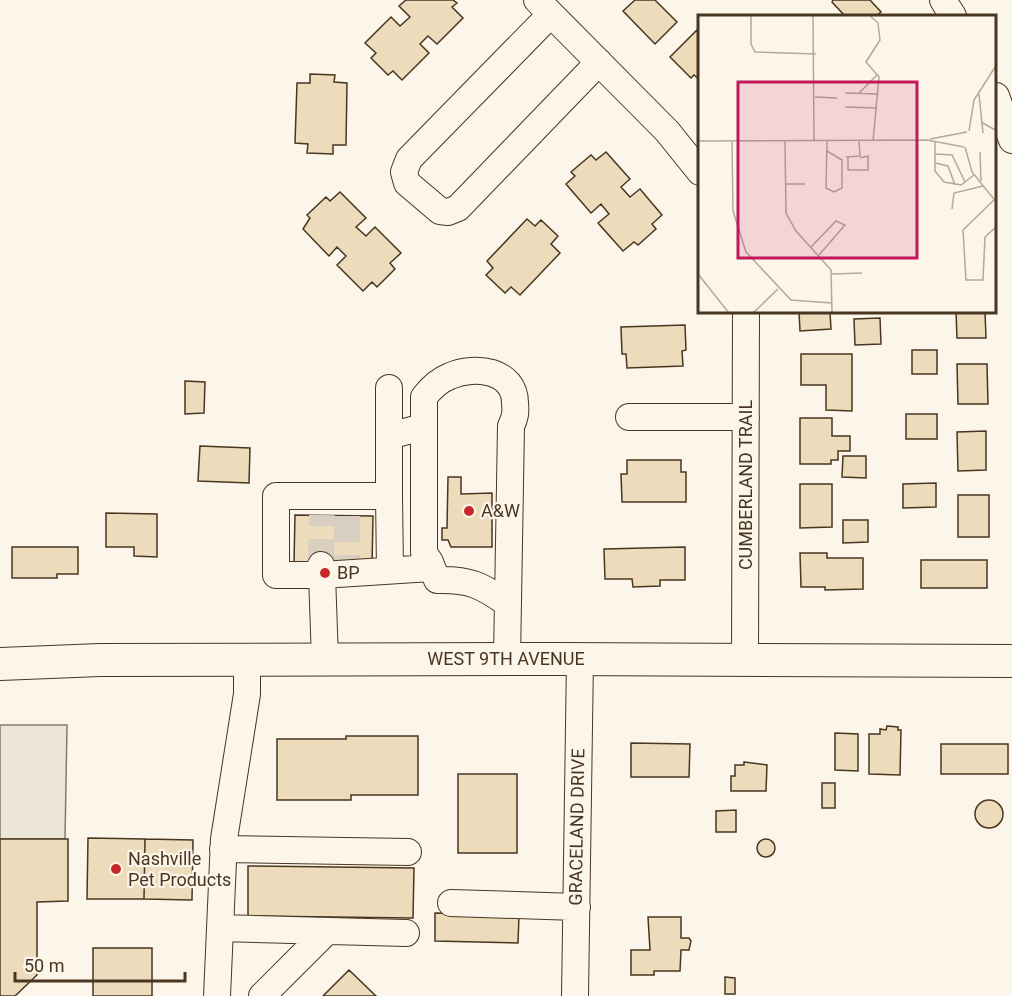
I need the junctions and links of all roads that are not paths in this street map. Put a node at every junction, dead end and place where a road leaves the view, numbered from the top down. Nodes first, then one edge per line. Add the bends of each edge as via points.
1 (943, 0) edge
2 (544, 7) edge
3 (952, 15) edge
4 (599, 62) junction
5 (997, 99) edge
6 (1012, 140) edge
7 (698, 170) edge
8 (746, 314) edge
9 (389, 388) dead end
10 (629, 417) dead end
11 (746, 417) junction
12 (511, 426) junction
13 (423, 427) junction
14 (389, 436) junction
15 (389, 496) junction
16 (431, 565) junction
17 (322, 570) junction
18 (390, 570) junction
19 (507, 603) junction
20 (580, 658) junction
21 (745, 658) junction
22 (507, 659) junction
23 (247, 660) junction
24 (325, 660) junction
25 (1012, 661) edge
26 (0, 664) edge
27 (223, 849) junction
28 (408, 852) dead end
29 (451, 903) dead end
30 (577, 906) junction
31 (220, 927) junction
32 (327, 930) junction
33 (406, 933) dead end
34 (217, 996) edge
35 (262, 996) edge
36 (575, 996) edge

1 - 3 street
2 - 4 street
2 - 4 street via 409,159 404,172 407,183 440,211 458,208
4 - 7 street via 667,131
5 - 6 street
8 - 11 street, CUMBERLAND TRAIL
9 - 14 street
10 - 11 street
11 - 21 street, CUMBERLAND TRAIL
12 - 13 street via 516,417 515,392 506,379 479,370 448,376 433,387 424,397
12 - 16 street via 501,399 484,388 455,387 439,400 436,554
12 - 19 street
13 - 14 street
13 - 16 street via 423,554
14 - 15 street
15 - 17 street via 322,506 276,496 276,575
15 - 18 street
16 - 18 street
16 - 19 street via 437,580 470,582 485,587
17 - 18 street
17 - 24 street
19 - 22 street
20 - 21 main road, WEST 9TH AVENUE
20 - 22 main road, WEST 9TH AVENUE
20 - 30 street, GRACELAND DRIVE
21 - 25 main road, WEST 9TH AVENUE
22 - 24 main road, WEST 9TH AVENUE
23 - 24 main road, WEST 9TH AVENUE
23 - 26 main road, WEST 9TH AVENUE
23 - 27 street via 247,694
27 - 28 street
27 - 31 street
29 - 30 street
30 - 36 street, GRACELAND DRIVE
31 - 32 street
31 - 34 street
32 - 33 street
32 - 35 street

